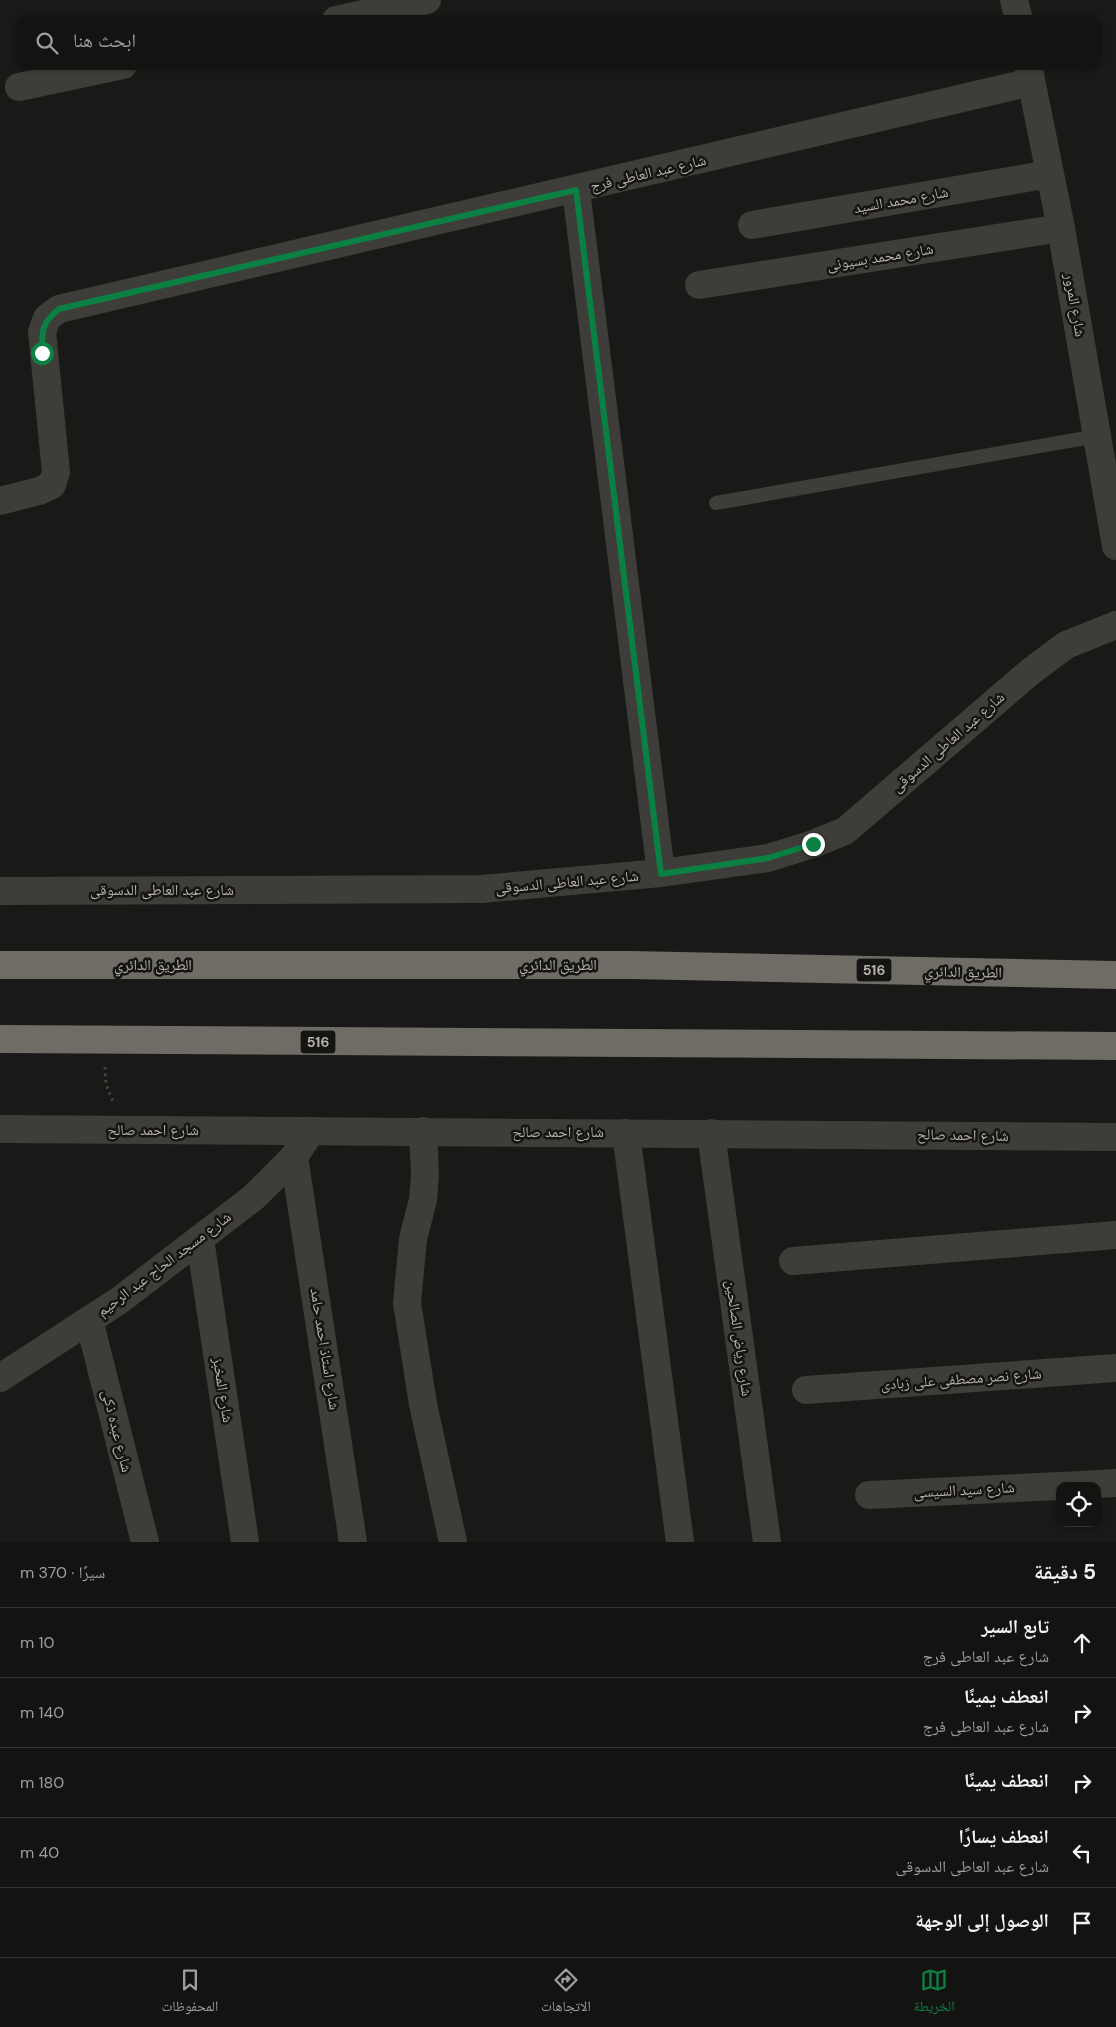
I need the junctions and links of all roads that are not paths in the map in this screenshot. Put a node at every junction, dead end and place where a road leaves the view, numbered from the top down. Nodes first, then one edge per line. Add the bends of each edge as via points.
1 (427, 0) edge
2 (1014, 0) edge
3 (359, 15) edge
4 (1018, 15) edge
5 (99, 70) edge
6 (1030, 73) edge
7 (19, 87) dead end
8 (1050, 174) junction
9 (576, 190) junction
10 (752, 225) dead end
11 (1061, 228) junction
12 (699, 285) dead end
13 (1097, 436) junction
14 (0, 501) edge
15 (716, 503) dead end
16 (1116, 546) edge
17 (1116, 625) edge
18 (661, 874) junction
19 (0, 891) edge
20 (0, 966) edge
21 (1116, 975) edge
22 (0, 1039) edge
23 (1113, 1047) edge
24 (0, 1129) edge
25 (311, 1131) junction
26 (423, 1131) junction
27 (626, 1133) junction
28 (711, 1133) junction
29 (1116, 1137) edge
30 (294, 1157) junction
31 (1116, 1235) edge
32 (200, 1239) junction
33 (793, 1261) dead end
34 (89, 1320) junction
35 (1116, 1368) edge
36 (0, 1378) edge
37 (806, 1390) dead end
38 (1116, 1483) edge
39 (1101, 1484) edge
40 (1056, 1486) edge
41 (869, 1495) dead end
42 (145, 1542) edge
43 (245, 1542) edge
44 (353, 1542) edge
45 (453, 1542) edge
46 (680, 1542) edge
47 (767, 1542) edge

1 - 3 street
2 - 4 street
5 - 7 street
6 - 8 street, شارع المرور
6 - 9 street, شارع عبد العاطى فرج
8 - 10 street, شارع محمد السيد
8 - 11 street, شارع المرور
9 - 14 street, شارع عبد العاطى فرج via 59,309 47,318 42,332 56,472 52,485
9 - 18 street
11 - 12 street, شارع محمد بسيونى
11 - 13 street, شارع المرور
13 - 15 lane
13 - 16 street, شارع المرور
17 - 18 street, شارع عبد العاطى الدسوقى via 1066,645 1030,672 845,831 768,858
18 - 19 street, شارع عبد العاطى الدسوقى via 482,889
20 - 21 highway, الطريق الدائري / 516 via 632,965
22 - 23 highway, 516
24 - 25 street, شارع احمد صالح
25 - 26 street, شارع احمد صالح
25 - 30 street, شارع مسجد الحاج عبد الرحيم
26 - 27 street, شارع احمد صالح
26 - 45 street via 423,1200 413,1239 408,1303 423,1404
27 - 28 street, شارع احمد صالح
27 - 46 street
28 - 29 street, شارع احمد صالح
28 - 47 street, شارع رياض الصالحين
30 - 32 street, شارع مسجد الحاج عبد الرحيم via 254,1197
30 - 44 street, شارع استاذ احمد حامد
31 - 33 street
32 - 34 street, شارع مسجد الحاج عبد الرحيم
32 - 43 street, شارع المخبز
34 - 36 street, شارع مسجد الحاج عبد الرحيم
34 - 42 street, شارع عبده ذكى
35 - 37 street, شارع نصر مصطفى على زبادى
38 - 39 street, شارع سيد السيسى
40 - 41 street, شارع سيد السيسى

